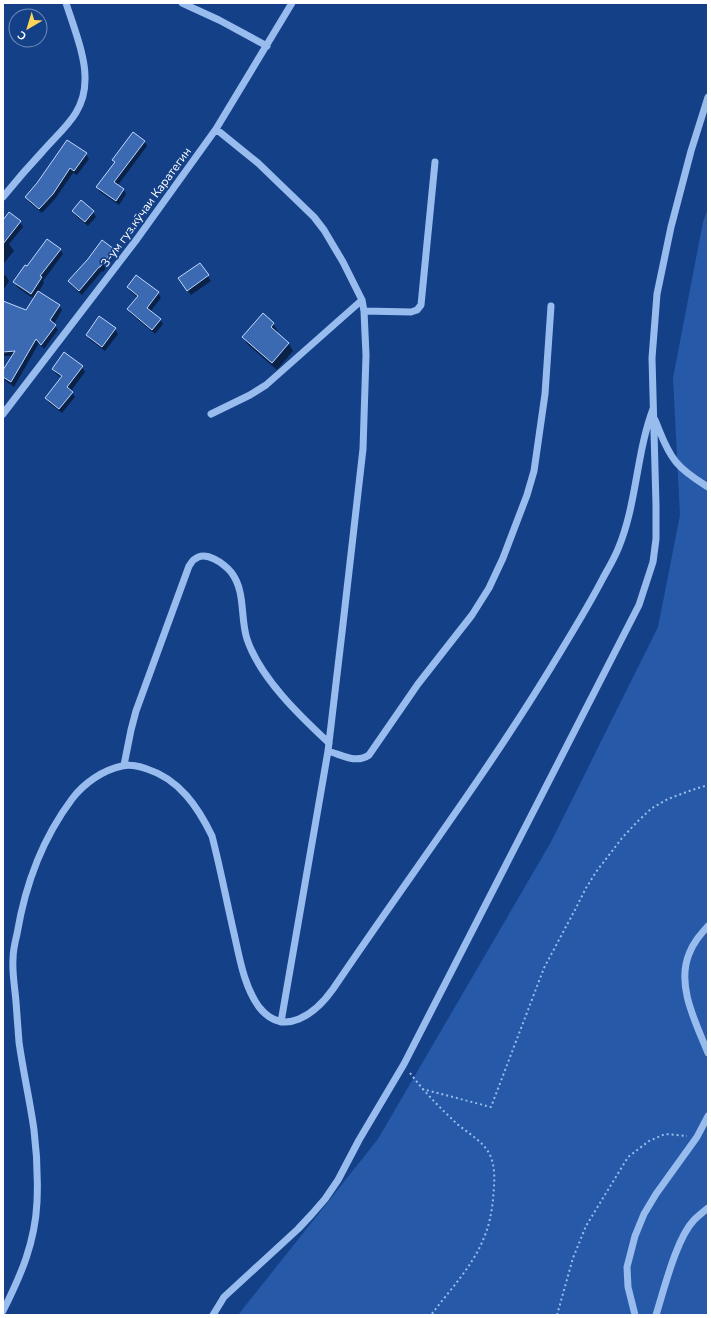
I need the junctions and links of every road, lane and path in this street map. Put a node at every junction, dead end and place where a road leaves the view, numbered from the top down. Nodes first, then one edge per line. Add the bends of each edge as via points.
1 (66, 3) edge
2 (182, 3) edge
3 (292, 3) edge
4 (267, 46) junction
5 (708, 98) edge
6 (216, 129) junction
7 (435, 162) dead end
8 (3, 197) edge
9 (362, 300) junction
10 (551, 306) dead end
11 (364, 311) junction
12 (653, 408) junction
13 (3, 414) edge
14 (211, 414) dead end
15 (653, 416) junction
16 (708, 487) edge
17 (329, 747) junction
18 (124, 765) junction
19 (708, 785) edge
20 (708, 926) edge
21 (282, 1022) junction
22 (708, 1053) edge
23 (404, 1064) junction
24 (422, 1089) junction
25 (708, 1116) edge
26 (697, 1137) junction
27 (708, 1208) edge
28 (3, 1311) edge
29 (213, 1315) edge
30 (432, 1315) edge
31 (557, 1315) edge
32 (635, 1315) edge
33 (656, 1315) edge

1 - 8 street via 81,54 85,79 83,98 68,125
2 - 4 street
3 - 4 street, 3-ум гуз.кӯчаи Каратегин
4 - 6 street, 3-ум гуз.кӯчаи Каратегин
5 - 12 street via 692,151 657,294 652,358
6 - 9 street via 258,162 314,217 343,262
6 - 13 street, 3-ум гуз.кӯчаи Каратегин via 137,239
7 - 11 street via 421,305 411,312
9 - 11 street
9 - 14 street via 266,385
10 - 17 street via 545,394 534,471 503,558 489,588 369,755 363,760 355,760
11 - 17 street via 366,356 362,449
12 - 15 street
12 - 21 street via 645,432 630,514 618,550 530,703 329,995 300,1019
15 - 16 street via 676,462 684,471
15 - 23 street via 656,539 653,562 639,604
17 - 18 street via 278,691 253,652 245,632 240,591 233,575 220,561 199,556 189,566 143,691
17 - 21 street
18 - 21 street via 149,769 168,778 187,795 205,822 212,836 238,952 251,993 265,1013
18 - 28 street via 91,781 76,794 63,811 38,855 21,911 13,959 19,1041 34,1132 37,1205 26,1262
19 - 24 path via 652,808 628,832 596,872 544,968 491,1107
20 - 22 street via 688,954 685,969 685,986
23 - 24 path
23 - 29 street via 325,1200 224,1297
24 - 30 path via 488,1152 495,1181 491,1218 483,1240 473,1259
25 - 26 street
26 - 31 path via 665,1134 649,1141 628,1157 586,1226 573,1258
26 - 32 street via 656,1194 635,1236 627,1266 628,1287
27 - 33 street via 693,1220 684,1236

